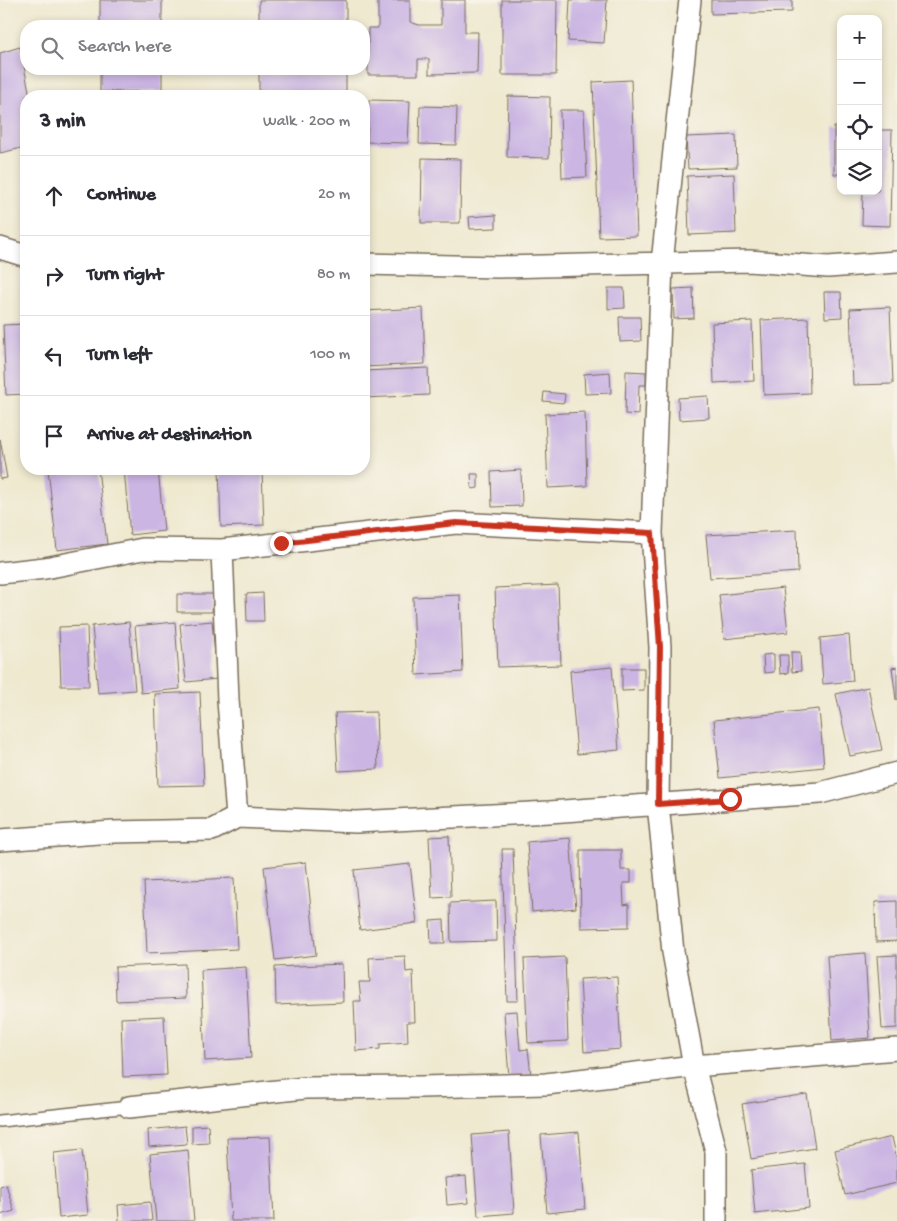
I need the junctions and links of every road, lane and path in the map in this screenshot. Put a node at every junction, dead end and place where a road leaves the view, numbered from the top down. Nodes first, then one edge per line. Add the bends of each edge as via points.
1 (690, 0) edge
2 (0, 248) edge
3 (20, 254) edge
4 (897, 262) edge
5 (662, 263) junction
6 (370, 264) edge
7 (652, 533) junction
8 (222, 550) junction
9 (0, 573) edge
10 (897, 773) edge
11 (658, 804) junction
12 (237, 817) junction
13 (0, 840) edge
14 (897, 1049) edge
15 (694, 1066) junction
16 (129, 1107) joint
17 (0, 1121) edge
18 (716, 1221) edge

1 - 5 street
2 - 3 street
4 - 5 street via 828,267 749,261
5 - 6 street via 498,267
5 - 7 street
7 - 8 street via 456,523
7 - 11 street via 660,647
8 - 9 street via 144,549
8 - 12 street
10 - 11 street via 820,793
11 - 12 street via 356,822
11 - 15 street via 673,952
12 - 13 street via 212,830 113,832
14 - 15 street
15 - 16 street via 546,1084 306,1088
15 - 18 street via 716,1151
16 - 17 lane

